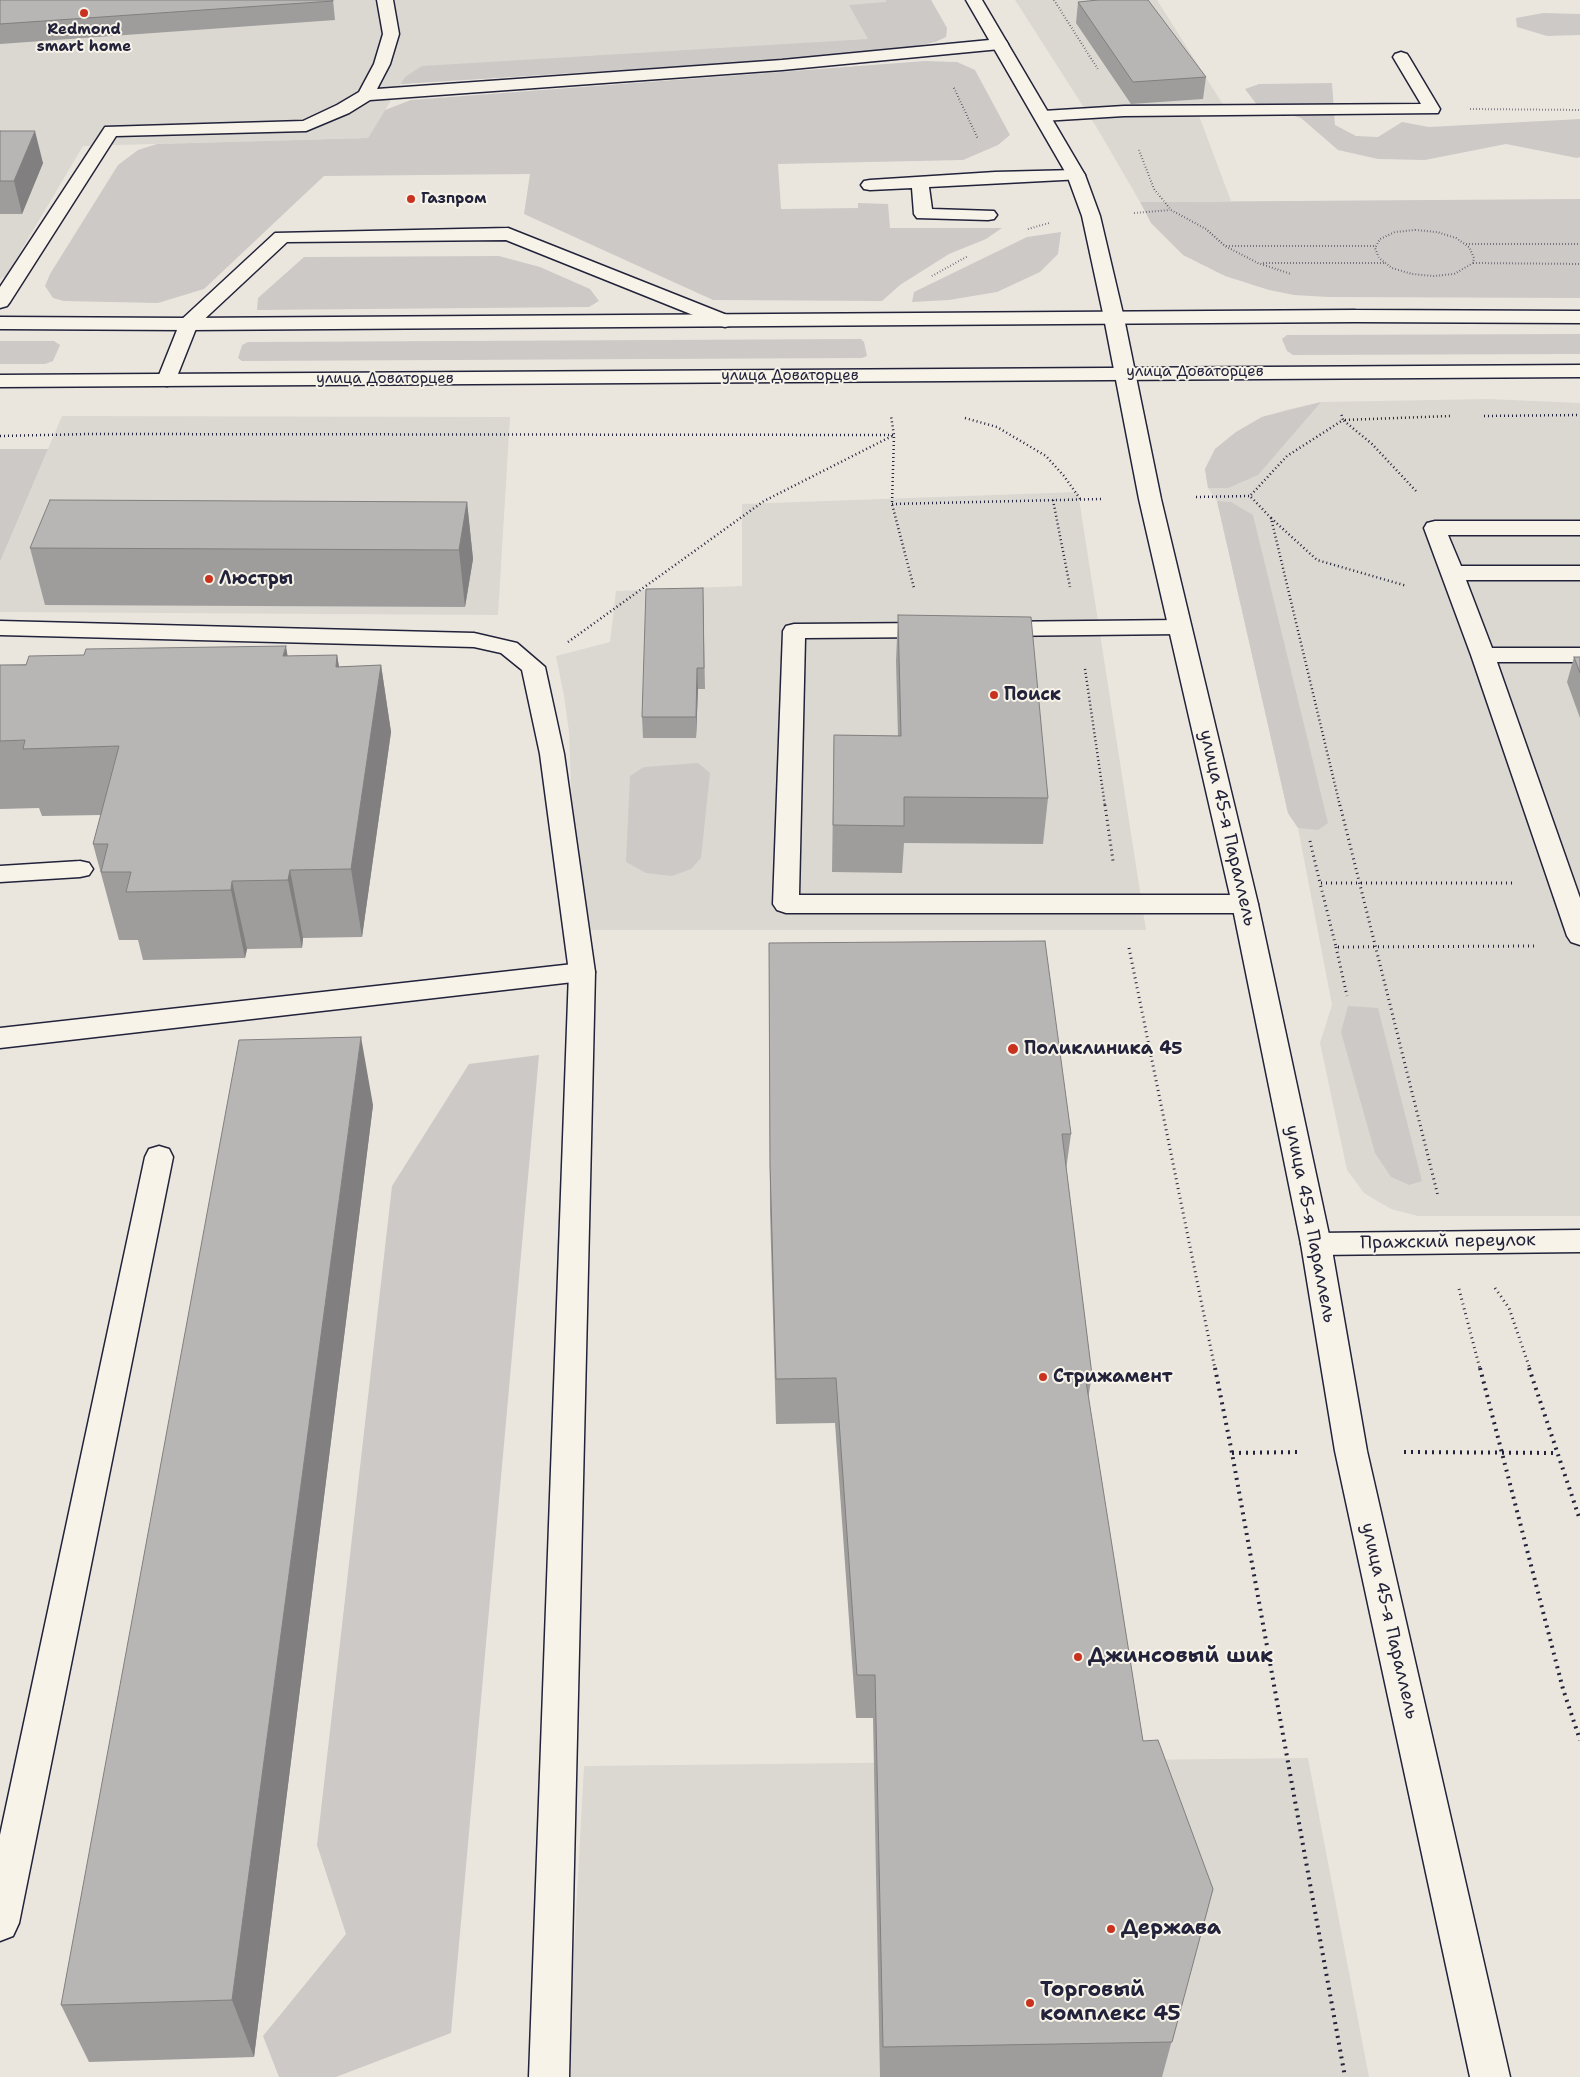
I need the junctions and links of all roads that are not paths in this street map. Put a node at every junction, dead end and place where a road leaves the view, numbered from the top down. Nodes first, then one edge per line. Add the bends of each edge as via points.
1 (385, 0) edge
2 (974, 0) edge
3 (1000, 44) junction
4 (1401, 57) dead end
5 (366, 95) junction
6 (1043, 116) junction
7 (1076, 175) junction
8 (920, 183) junction
9 (870, 185) dead end
10 (988, 215) dead end
11 (0, 302) edge
12 (1580, 317) edge
13 (1114, 318) junction
14 (725, 321) junction
15 (0, 323) edge
16 (188, 324) junction
17 (1580, 371) edge
18 (1126, 373) junction
19 (167, 380) junction
20 (0, 381) edge
21 (1580, 528) edge
22 (1452, 573) junction
23 (1580, 573) edge
24 (1180, 627) junction
25 (0, 628) edge
26 (1483, 655) junction
27 (1580, 655) edge
28 (80, 869) dead end
29 (0, 874) edge
30 (1246, 904) junction
31 (1580, 936) edge
32 (582, 972) junction
33 (0, 1038) edge
34 (159, 1157) dead end
35 (1580, 1241) edge
36 (1316, 1244) junction
37 (0, 1923) edge
38 (549, 2077) edge
39 (1490, 2077) edge

1 - 5 main road via 391,34 382,64
2 - 3 main road, улица 45-я Параллель
3 - 5 main road via 782,65
3 - 6 main road, улица 45-я Параллель
4 - 6 main road via 1432,109 1124,111
5 - 11 main road via 306,126 111,130
6 - 7 main road, улица 45-я Параллель
7 - 8 main road
7 - 13 main road, улица 45-я Параллель via 1091,216
8 - 9 main road
8 - 10 main road via 923,214
12 - 13 main road
13 - 14 main road
13 - 18 main road, улица 45-я Параллель
14 - 16 main road
14 - 16 main road via 508,234 282,236
15 - 16 main road
16 - 19 main road
17 - 18 main road, улица Доваторцев
18 - 19 main road, улица Доваторцев
18 - 24 main road, улица 45-я Параллель via 1150,498
19 - 20 main road, улица Доваторцев
21 - 22 main road via 1434,528
22 - 23 main road
22 - 26 main road
24 - 30 main road, улица 45-я Параллель
24 - 30 main road via 794,631 786,904
25 - 32 main road via 474,640 509,648 533,667 552,754
26 - 27 main road
26 - 31 main road
28 - 29 main road
30 - 36 main road, улица 45-я Параллель
32 - 33 main road
32 - 38 main road
34 - 37 main road
35 - 36 main road, Пражский переулок
36 - 39 main road, улица 45-я Параллель via 1351,1451

